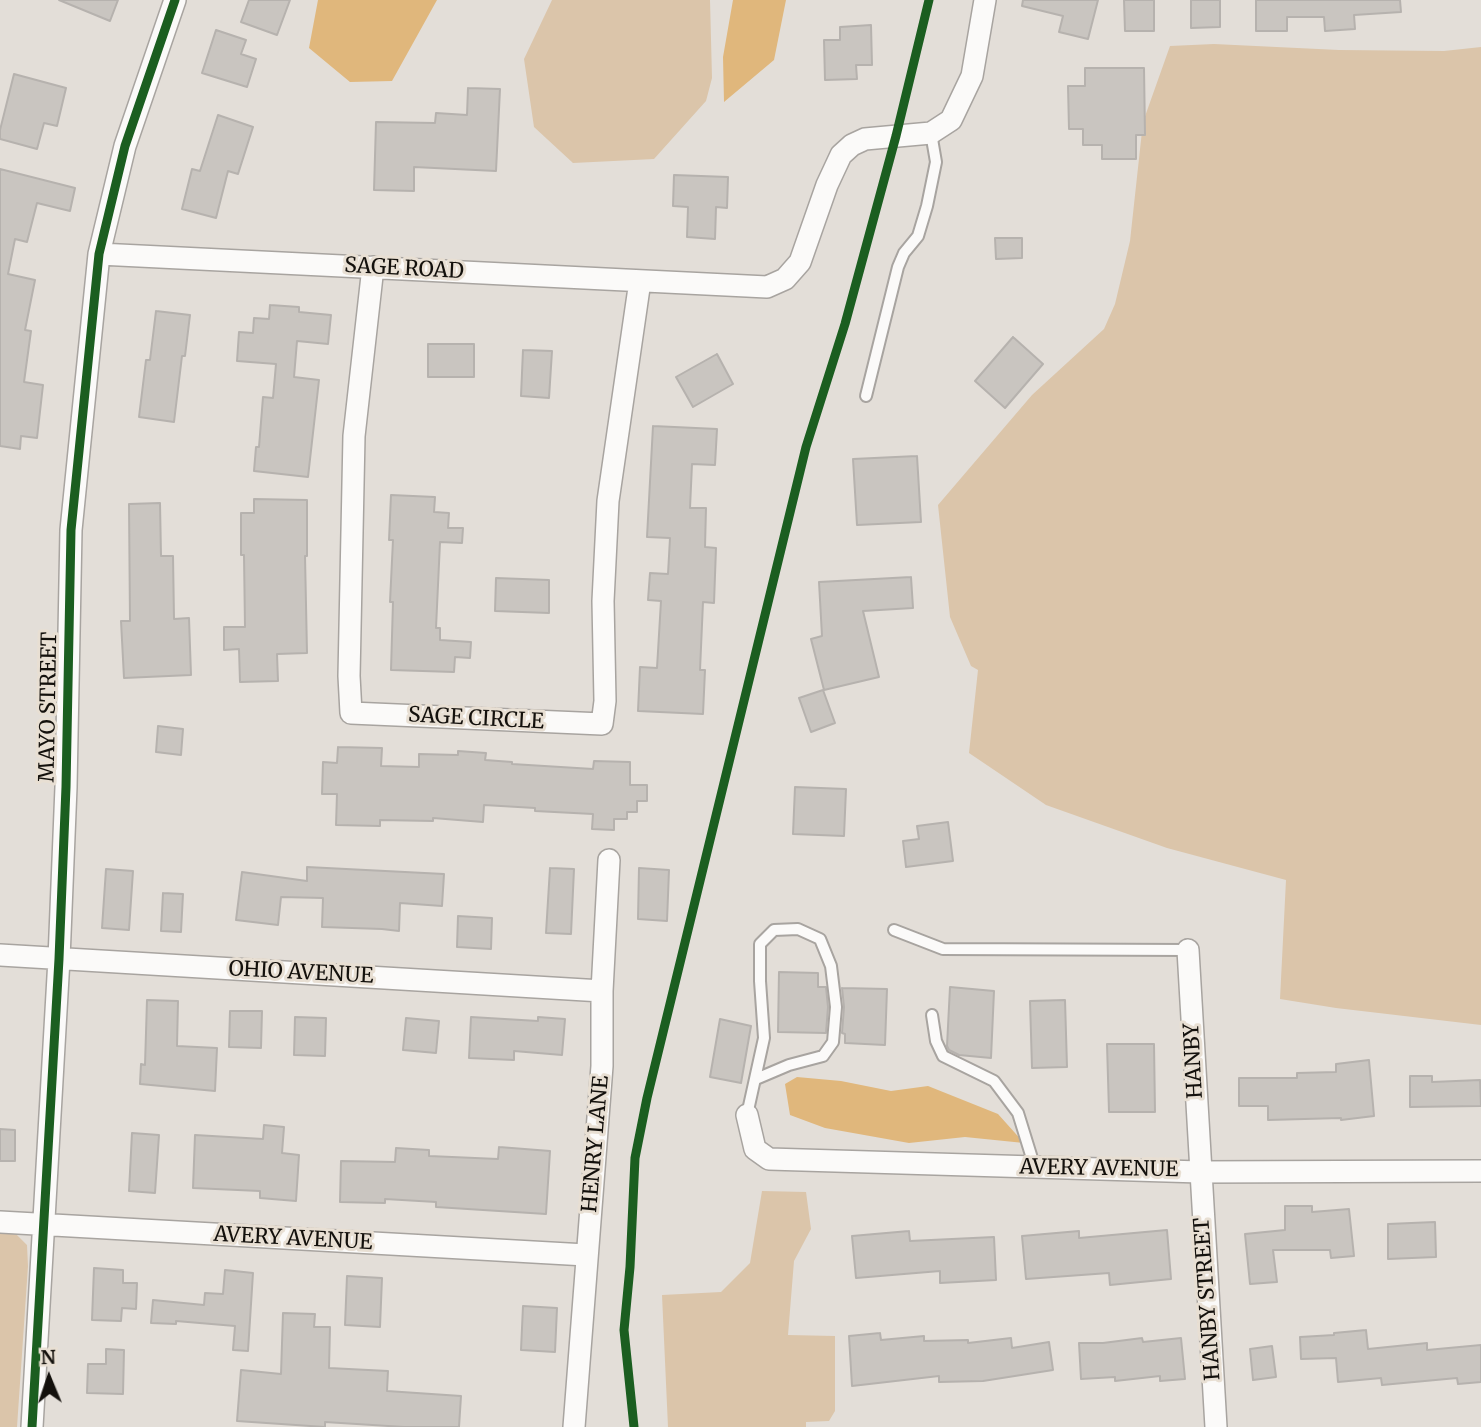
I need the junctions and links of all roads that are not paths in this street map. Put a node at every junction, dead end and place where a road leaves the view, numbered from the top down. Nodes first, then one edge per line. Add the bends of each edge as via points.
1 (175, 0) edge
2 (985, 0) edge
3 (931, 133) junction
4 (99, 254) junction
5 (373, 267) junction
6 (640, 281) junction
7 (866, 396) dead end
8 (609, 860) dead end
9 (894, 930) dead end
10 (1188, 950) joint
11 (0, 955) edge
12 (59, 959) junction
13 (602, 991) junction
14 (932, 1015) dead end
15 (756, 1079) junction
16 (747, 1115) joint
17 (1035, 1168) junction
18 (1481, 1171) edge
19 (1199, 1172) junction
20 (0, 1222) edge
21 (44, 1224) junction
22 (586, 1255) junction
23 (32, 1427) edge
24 (575, 1427) edge
25 (1216, 1427) edge

1 - 4 street, MAYO STREET via 125,146
2 - 3 street via 972,76 951,120
3 - 6 street, SAGE ROAD via 865,139 841,155 800,262 785,279 767,287
3 - 7 lane via 936,162 927,206 918,236 898,267
4 - 5 street, SAGE ROAD
4 - 12 street, MAYO STREET via 71,530
5 - 6 street, SAGE ROAD
5 - 6 street, SAGE CIRCLE via 354,436 351,713 602,724 608,501
8 - 13 street, HENRY LANE
9 - 10 lane via 943,949
10 - 19 street, HANBY
11 - 12 street, OHIO AVENUE
12 - 13 street, OHIO AVENUE
12 - 21 street, MAYO STREET
13 - 22 street, HENRY LANE via 602,1066
14 - 17 lane via 943,1056 994,1081 1018,1113
15 - 15 lane via 764,1038 760,944 774,930 799,929 820,939 831,965 836,1007 833,1042 823,1056
15 - 16 lane
16 - 17 street, AVERY AVENUE via 755,1149 769,1159
17 - 19 street, AVERY AVENUE
18 - 19 street, AVERY AVENUE
19 - 25 street, HANBY STREET
20 - 21 street, AVERY AVENUE
21 - 22 street, AVERY AVENUE
21 - 23 street, MAYO STREET
22 - 24 street, HENRY LANE

